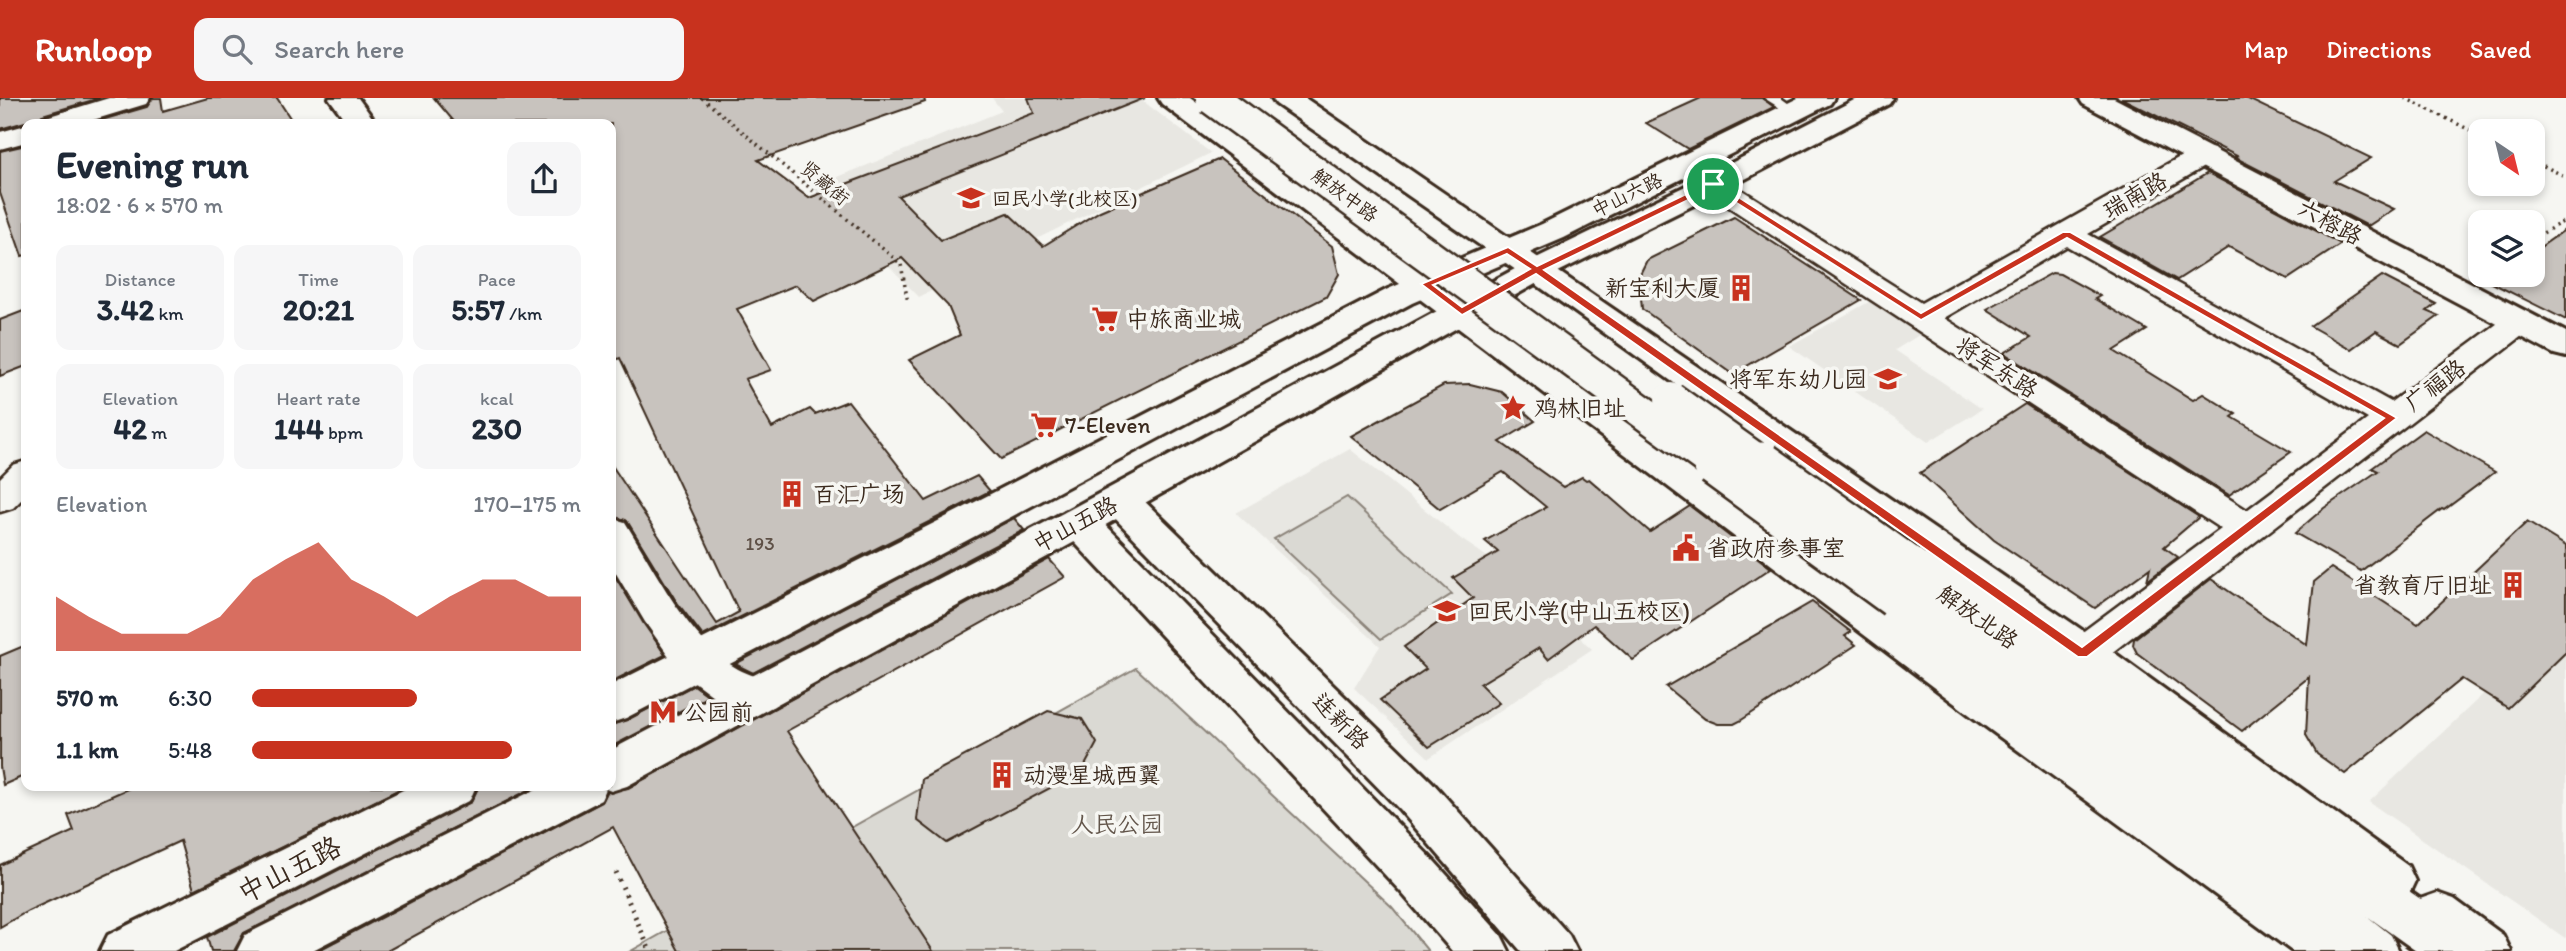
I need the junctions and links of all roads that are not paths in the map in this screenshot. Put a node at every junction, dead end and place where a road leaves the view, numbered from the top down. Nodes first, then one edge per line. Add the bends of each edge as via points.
1 (137, 98) edge
2 (343, 98) edge
3 (1172, 98) edge
4 (1212, 98) edge
5 (1247, 98) edge
6 (1286, 98) edge
7 (1820, 98) edge
8 (1879, 98) edge
9 (2093, 98) edge
10 (1782, 105) edge
11 (69, 119) edge
12 (359, 119) edge
13 (21, 135) edge
14 (0, 141) edge
15 (2204, 155) junction
16 (1713, 184) junction
17 (2067, 234) junction
18 (1498, 280) junction
19 (1426, 284) junction
20 (1921, 317) junction
21 (2520, 322) junction
22 (2566, 346) edge
23 (2392, 418) junction
24 (21, 479) edge
25 (0, 499) edge
26 (1120, 500) junction
27 (1079, 522) junction
28 (2246, 527) junction
29 (616, 540) edge
30 (1909, 586) junction
31 (2083, 653) junction
32 (699, 660) junction
33 (759, 694) junction
34 (616, 702) edge
35 (616, 769) edge
36 (444, 791) edge
37 (575, 791) edge
38 (125, 951) edge
39 (262, 951) edge
40 (1483, 951) edge
41 (1552, 951) edge
42 (2332, 951) edge
43 (2374, 951) edge
44 (2456, 951) edge
45 (2486, 951) edge

1 - 11 street
2 - 12 main road
3 - 19 main road
4 - 18 main road, 解放中路, bridge
5 - 18 main road, 解放中路
6 - 18 main road
7 - 10 main road, 中山六路
8 - 16 main road, 中山六路
9 - 15 main road, 六榕路
10 - 18 main road, 中山六路 via 1614,202
13 - 14 street
15 - 17 street, 瑞南路
15 - 21 main road, 六榕路
16 - 18 main road, 中山六路
16 - 20 street, 将军东路
17 - 20 street, 瑞南路
17 - 23 street
18 - 19 main road
18 - 19 main road
18 - 26 main road, 中山五路
18 - 30 main road, 解放北路, bridge
18 - 31 main road
18 - 42 main road via 2022,729
19 - 32 main road
20 - 28 street, 将军东路
21 - 22 main road, 六榕路
21 - 23 street, 广福路
23 - 28 street, 广福路
24 - 25 street
26 - 27 main road, 中山五路
26 - 41 main road, 连新路 via 1416,796
27 - 33 main road, 中山五路
27 - 40 main road
28 - 31 street, 广福路
29 - 32 main road via 658,607
30 - 43 main road, 解放北路
30 - 44 main road, 解放北路
31 - 45 main road
32 - 33 main road via 719,679
32 - 34 main road
33 - 35 main road, 中山五路
36 - 38 main road, 中山五路
37 - 39 main road

